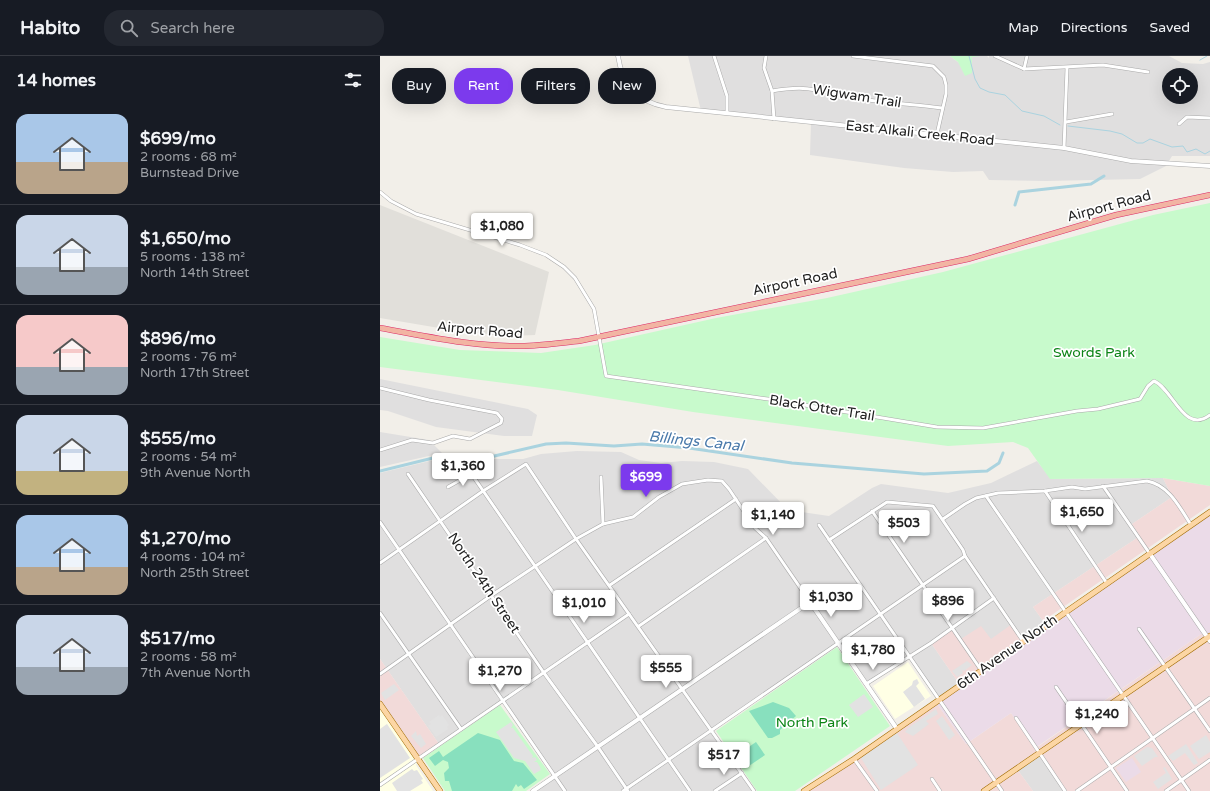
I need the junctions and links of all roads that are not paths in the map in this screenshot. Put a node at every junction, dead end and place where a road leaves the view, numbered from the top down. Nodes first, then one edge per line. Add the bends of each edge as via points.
1 (618, 56) edge
2 (714, 56) edge
3 (766, 56) edge
4 (853, 56) edge
5 (995, 56) edge
6 (1027, 56) edge
7 (1067, 68) junction
8 (1024, 69) junction
9 (1148, 72) dead end
10 (772, 91) junction
11 (942, 108) junction
12 (727, 113) junction
13 (1112, 114) dead end
14 (1210, 118) edge
15 (774, 119) junction
16 (1066, 122) junction
17 (1179, 124) dead end
18 (937, 134) junction
19 (1064, 148) junction
20 (1210, 166) edge
21 (380, 192) edge
22 (1210, 195) edge
23 (380, 328) edge
24 (600, 336) junction
25 (380, 388) edge
26 (1210, 415) edge
27 (380, 450) edge
28 (466, 466) dead end
29 (408, 474) dead end
30 (471, 474) junction
31 (601, 477) dead end
32 (1103, 486) junction
33 (448, 487) dead end
34 (483, 491) junction
35 (1044, 491) junction
36 (986, 496) junction
37 (736, 499) junction
38 (872, 511) junction
39 (1210, 512) edge
40 (943, 519) junction
41 (441, 520) junction
42 (380, 522) edge
43 (603, 524) junction
44 (819, 525) dead end
45 (1191, 525) junction
46 (766, 538) junction
47 (576, 539) junction
48 (829, 540) junction
49 (400, 550) junction
50 (1150, 554) junction
51 (965, 556) junction
52 (380, 563) edge
53 (535, 568) junction
54 (1106, 582) junction
55 (610, 585) junction
56 (924, 585) junction
57 (492, 595) junction
58 (994, 598) junction
59 (810, 602) junction
60 (1065, 612) junction
61 (380, 613) edge
62 (629, 614) junction
63 (881, 615) junction
64 (450, 624) junction
65 (639, 626) junction
66 (952, 628) junction
67 (1139, 629) dead end
68 (1209, 638) edge
69 (1023, 641) junction
70 (588, 642) junction
71 (839, 642) junction
72 (408, 655) junction
73 (908, 656) junction
74 (1165, 667) junction
75 (981, 670) junction
76 (544, 673) junction
77 (380, 674) edge
78 (866, 684) junction
79 (1056, 687) dead end
80 (682, 689) junction
81 (1124, 696) junction
82 (1210, 698) edge
83 (938, 699) junction
84 (501, 700) junction
85 (380, 704) edge
86 (1195, 708) junction
87 (639, 718) junction
88 (1016, 718) dead end
89 (1080, 725) junction
90 (461, 729) junction
91 (897, 729) junction
92 (712, 731) junction
93 (1210, 731) edge
94 (1152, 738) junction
95 (598, 746) junction
96 (1039, 754) junction
97 (418, 758) junction
98 (854, 759) junction
99 (669, 760) junction
100 (1210, 760) edge
101 (1111, 768) junction
102 (742, 773) junction
103 (554, 776) junction
104 (932, 779) dead end
105 (1182, 779) junction
106 (996, 783) junction
107 (380, 785) edge
108 (813, 789) edge
109 (626, 790) edge
110 (440, 791) edge
111 (533, 791) edge
112 (565, 791) edge
113 (690, 791) edge
114 (715, 791) edge
115 (754, 791) edge
116 (804, 791) edge
117 (877, 791) edge
118 (940, 791) edge
119 (984, 791) edge
120 (1002, 791) edge
121 (1064, 791) edge
122 (1077, 791) edge
123 (1127, 791) edge
124 (1166, 791) edge
125 (1189, 791) edge

1 - 12 street, East Alkali Creek Road via 622,76 642,99 656,105
2 - 12 street via 727,96
3 - 10 street via 764,68
4 - 11 street via 933,66 944,77 946,85
5 - 8 street
6 - 8 street
7 - 8 street
7 - 9 street via 1103,65
7 - 16 street
10 - 11 street, Wigwam Trail via 793,87 814,88 851,97
10 - 15 street
11 - 18 street
12 - 15 street, East Alkali Creek Road
13 - 16 street
14 - 17 street via 1187,117
15 - 18 street, East Alkali Creek Road
16 - 19 street
18 - 19 street, East Alkali Creek Road
19 - 20 street, East Alkali Creek Road via 1131,161
21 - 24 street via 416,214 546,255 575,278 594,309
22 - 24 highway, Airport Road via 1116,215 962,260
23 - 24 highway, Airport Road via 445,340 520,346
24 - 26 street, Black Otter Trail via 606,376 752,396 937,428 983,428 1098,409 1140,399 1148,386 1154,382 1165,388 1176,406 1193,420 1200,421
25 - 27 street via 497,413 502,419 501,422 470,439 453,436 433,443 412,440
28 - 30 street
29 - 41 street, North 24th Street
30 - 33 street
30 - 34 street
31 - 43 street
32 - 35 street
32 - 45 street via 1147,481 1158,483 1172,497
32 - 50 street
34 - 41 street
34 - 47 street via 526,464
34 - 53 street
35 - 36 street via 1014,491
35 - 54 street
36 - 40 street via 976,498
36 - 60 street
37 - 43 street via 722,481 708,480 682,484 659,497 633,517
37 - 46 street via 755,528
37 - 55 street
38 - 40 street via 887,502 933,506
38 - 48 street
38 - 56 street
39 - 45 main road, 6th Avenue North
40 - 51 street
41 - 49 street
41 - 57 street, North 24th Street
42 - 49 street
43 - 47 street
44 - 48 street
45 - 50 main road, 6th Avenue North
46 - 59 street
46 - 65 street
47 - 53 street
47 - 55 street
48 - 63 street
49 - 52 street
49 - 64 street
50 - 54 main road, 6th Avenue North
50 - 68 street
51 - 56 street
51 - 58 street
53 - 57 street
53 - 70 street
54 - 60 main road, 6th Avenue North
55 - 62 street
56 - 63 street
56 - 66 street
57 - 64 street
57 - 76 street, North 24th Street
58 - 66 street
58 - 69 street
59 - 71 street
59 - 80 street
60 - 69 main road, 6th Avenue North
60 - 81 street
61 - 72 street
62 - 65 street
62 - 70 street
63 - 71 street
63 - 73 street
64 - 72 street
64 - 84 street
65 - 80 street
66 - 73 street
66 - 75 street
67 - 74 street
68 - 74 main road
69 - 75 main road, 6th Avenue North
70 - 76 street
70 - 87 street
71 - 78 street
71 - 92 street
72 - 77 street
72 - 90 street
73 - 78 street
73 - 83 street
74 - 81 main road
74 - 86 street
75 - 83 main road, 6th Avenue North
76 - 84 street
76 - 95 street, North 24th Street
78 - 91 street
79 - 89 street
80 - 87 street
80 - 92 street
81 - 89 main road
81 - 94 street
82 - 86 street
83 - 91 main road, 6th Avenue North
83 - 106 street
84 - 90 street
84 - 103 street
85 - 97 main road
86 - 93 street
86 - 94 street
87 - 95 street
87 - 99 street
88 - 96 street
89 - 96 main road
89 - 101 street
90 - 97 street
91 - 98 main road, 6th Avenue North
92 - 99 street
92 - 102 street
94 - 101 street
94 - 105 street
95 - 103 street
95 - 109 street, North 24th Street
96 - 106 main road
96 - 121 street
97 - 107 street
97 - 110 main road
98 - 108 main road, 6th Avenue North
98 - 117 street
99 - 109 street
99 - 113 street
100 - 105 street
101 - 122 street
101 - 123 street
102 - 114 street
102 - 115 street
103 - 111 street
103 - 112 street
104 - 118 street
105 - 124 street
105 - 125 street
106 - 119 main road
106 - 120 street
108 - 116 main road, 6th Avenue North

